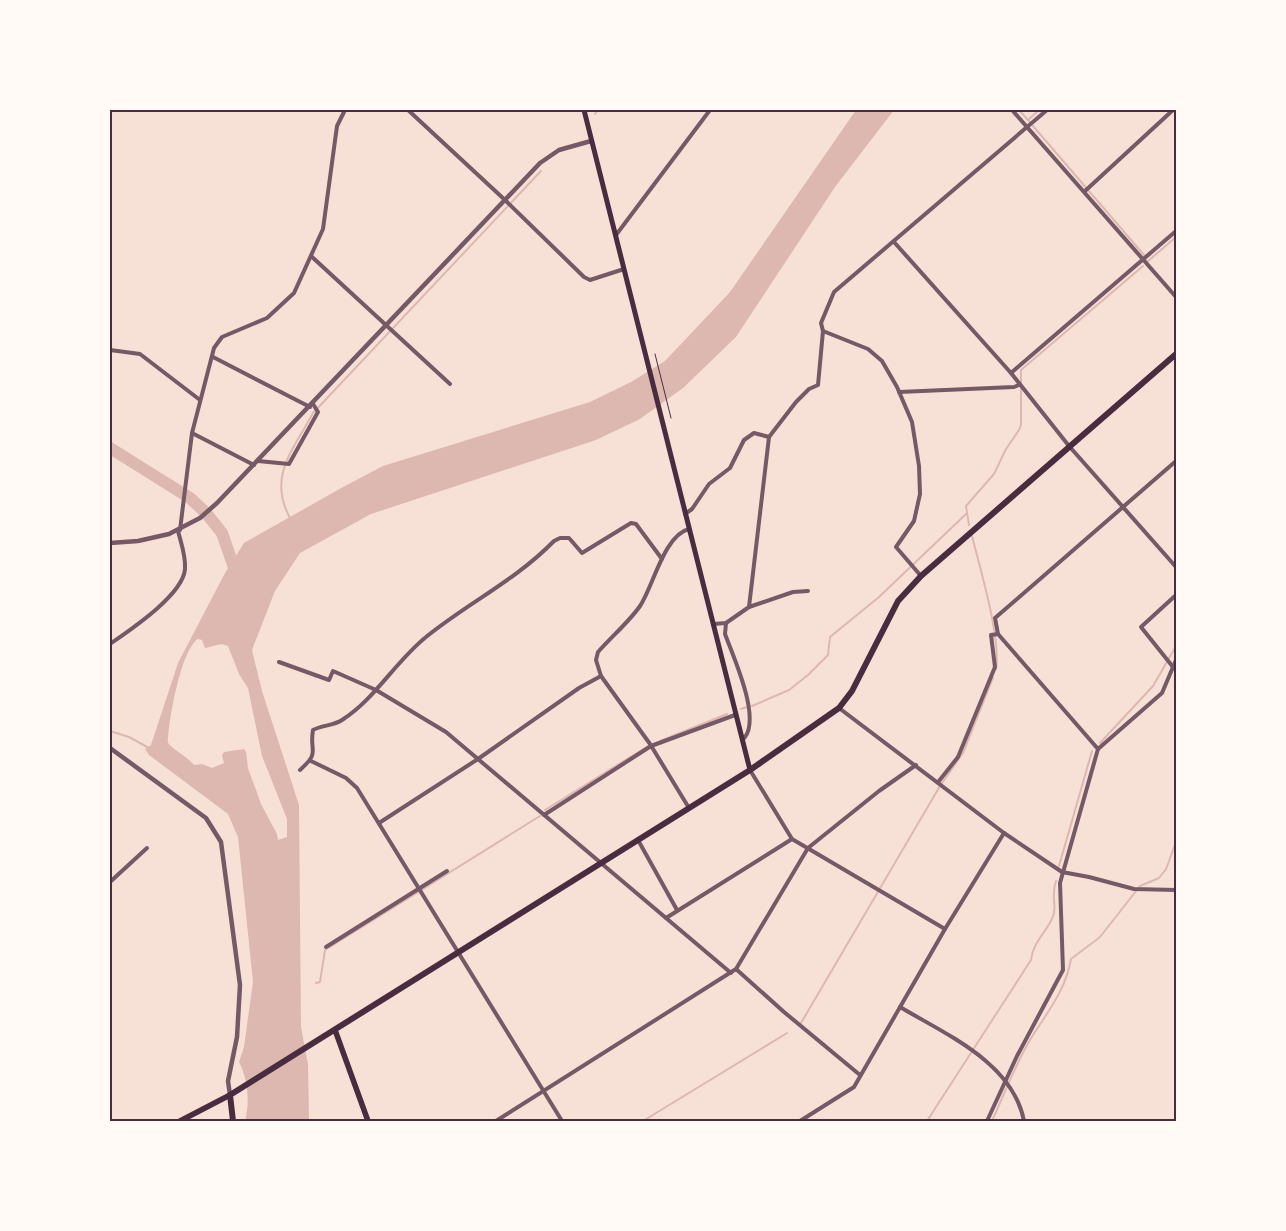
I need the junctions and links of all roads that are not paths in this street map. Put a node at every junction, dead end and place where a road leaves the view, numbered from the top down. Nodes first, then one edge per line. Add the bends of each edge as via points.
1 (345, 110) edge
2 (408, 110) edge
3 (584, 110) edge
4 (710, 110) edge
5 (1012, 110) edge
6 (1047, 110) edge
7 (1173, 110) edge
8 (1028, 126) junction
9 (591, 140) junction
10 (1086, 189) junction
11 (508, 203) junction
12 (1176, 231) edge
13 (616, 235) junction
14 (894, 242) junction
15 (311, 256) junction
16 (1143, 260) junction
17 (624, 269) junction
18 (1176, 297) edge
19 (386, 325) junction
20 (823, 332) junction
21 (110, 350) edge
22 (1176, 354) edge
23 (213, 357) junction
24 (1011, 373) junction
25 (450, 384) dead end
26 (1021, 387) junction
27 (899, 392) junction
28 (200, 400) junction
29 (314, 407) junction
30 (192, 433) junction
31 (768, 437) junction
32 (1069, 446) junction
33 (1176, 461) edge
34 (256, 463) junction
35 (1124, 507) junction
36 (685, 514) junction
37 (689, 529) junction
38 (179, 530) junction
39 (110, 543) edge
40 (662, 558) junction
41 (1176, 567) edge
42 (921, 576) junction
43 (808, 591) dead end
44 (1176, 595) edge
45 (749, 607) junction
46 (713, 624) junction
47 (726, 624) junction
48 (995, 634) junction
49 (110, 644) edge
50 (1176, 660) edge
51 (279, 662) dead end
52 (1173, 667) junction
53 (601, 676) junction
54 (376, 690) junction
55 (839, 708) junction
56 (735, 715) junction
57 (742, 740) junction
58 (650, 745) junction
59 (110, 748) edge
60 (1098, 750) junction
61 (478, 759) junction
62 (311, 761) junction
63 (916, 765) junction
64 (300, 770) dead end
65 (750, 770) junction
66 (941, 783) junction
67 (689, 808) junction
68 (544, 815) junction
69 (378, 823) junction
70 (1004, 833) junction
71 (792, 839) junction
72 (638, 840) junction
73 (147, 848) dead end
74 (808, 848) junction
75 (601, 864) junction
76 (447, 871) dead end
77 (1062, 872) junction
78 (110, 882) edge
79 (1176, 890) edge
80 (420, 891) junction
81 (677, 910) junction
82 (666, 918) junction
83 (945, 929) junction
84 (326, 947) dead end
85 (460, 952) junction
86 (736, 969) junction
87 (731, 973) junction
88 (900, 1007) junction
89 (335, 1030) junction
90 (860, 1075) junction
91 (1008, 1084) junction
92 (544, 1092) junction
93 (230, 1095) junction
94 (180, 1121) edge
95 (233, 1121) edge
96 (368, 1121) edge
97 (496, 1121) edge
98 (562, 1121) edge
99 (800, 1121) edge
100 (987, 1121) edge
101 (1024, 1121) edge

1 - 15 street via 337,126 323,229
2 - 11 street
3 - 9 main road
4 - 13 street
5 - 8 street
6 - 8 street
7 - 10 street
8 - 10 street
8 - 14 street
9 - 11 street via 551,154
9 - 13 main road
10 - 16 street
11 - 17 street via 590,280
11 - 19 street
12 - 16 street
13 - 17 main road
14 - 20 street via 834,292 821,323
14 - 24 street
15 - 19 street
15 - 23 street via 294,293 267,318 222,337 214,348
16 - 18 street
16 - 24 street
17 - 36 main road
19 - 25 street
19 - 29 street
20 - 27 street via 868,349 888,370
20 - 31 street via 818,385 801,397
21 - 28 street via 140,354
22 - 32 highway
23 - 28 street
23 - 29 street
24 - 26 street
26 - 27 street
26 - 32 street
27 - 42 street via 914,431 920,494 914,521 896,547
28 - 30 street
29 - 34 street
29 - 34 street via 289,464
30 - 34 street
30 - 38 street
31 - 36 street via 754,433 747,437 730,468 709,484
31 - 45 street
32 - 35 street
32 - 42 highway
33 - 35 street
34 - 38 street via 200,518
35 - 41 street
35 - 48 street via 995,618
36 - 37 main road
37 - 40 street via 680,533
37 - 46 main road
38 - 39 street via 148,540
38 - 49 street via 185,562 181,581 155,611
40 - 53 street via 640,606 598,652 596,660
40 - 54 street via 632,523 582,553 569,538 560,538 522,571 427,636
42 - 55 highway via 898,601 852,691
43 - 45 street via 793,592
44 - 52 street via 1141,627
45 - 47 street
46 - 47 street
46 - 56 main road
47 - 57 street via 725,634 749,703 748,729
48 - 60 street
48 - 66 street via 994,667 958,757
50 - 52 street
51 - 54 street via 329,680 333,671
52 - 60 street via 1162,693
53 - 58 street
53 - 61 street
54 - 61 street via 446,732
54 - 62 street via 340,722 313,730
55 - 63 street
55 - 65 highway
56 - 57 main road
56 - 58 street
57 - 65 main road
58 - 67 street
58 - 68 street
59 - 93 street via 206,818 221,842 240,985 237,1037 228,1081
60 - 77 street
61 - 68 street
61 - 69 street
62 - 64 street
62 - 69 street via 346,778 357,788
63 - 66 street
63 - 74 street via 878,791
65 - 67 highway
65 - 71 street
66 - 70 street
67 - 72 highway
68 - 75 street
69 - 80 street
70 - 77 street
70 - 83 street
71 - 74 street
71 - 81 street
72 - 75 highway
72 - 81 street
73 - 78 street
74 - 83 street
74 - 86 street
75 - 82 street
75 - 85 highway
76 - 80 street
77 - 79 street via 1140,890
77 - 91 street via 1063,970
80 - 84 street
80 - 85 street
81 - 82 street
82 - 87 street
83 - 88 street
85 - 89 highway
85 - 92 street
86 - 87 street
86 - 90 street
87 - 92 street
88 - 90 street
88 - 91 street via 972,1050
89 - 93 highway
89 - 96 main road
90 - 99 street via 854,1087
91 - 100 street
91 - 101 street via 1018,1097
92 - 97 street
92 - 98 street
93 - 94 main road
93 - 95 highway

